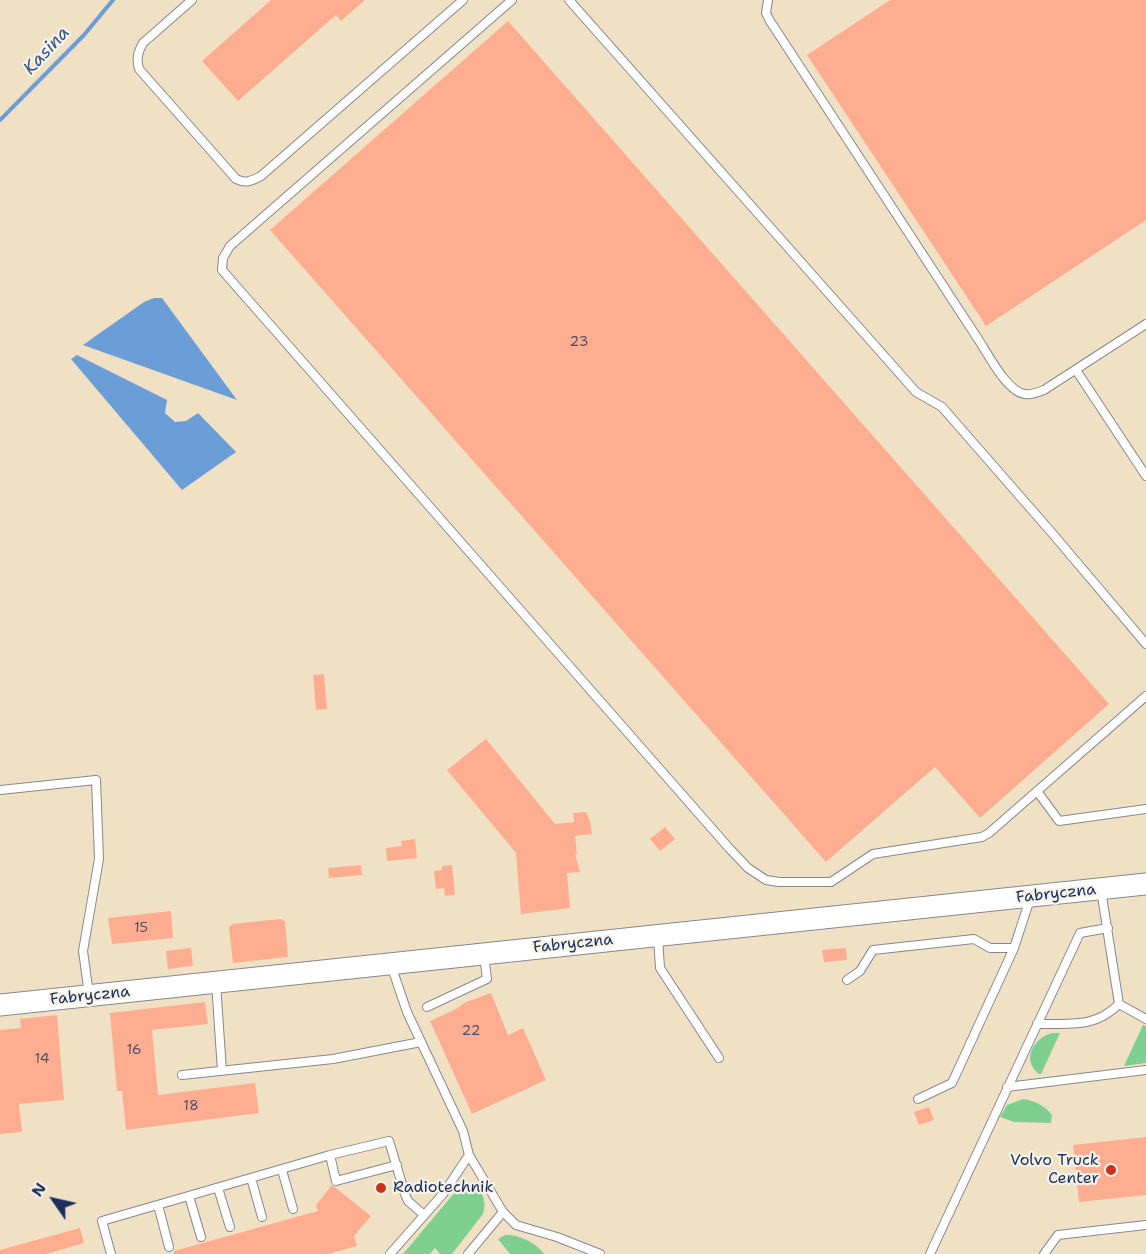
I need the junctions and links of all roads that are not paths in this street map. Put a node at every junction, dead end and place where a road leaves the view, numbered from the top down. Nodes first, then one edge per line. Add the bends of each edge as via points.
1 (192, 0) edge
2 (463, 0) edge
3 (512, 0) edge
4 (568, 0) edge
5 (768, 0) edge
6 (1146, 324) edge
7 (1076, 370) junction
8 (1146, 476) edge
9 (1146, 644) edge
10 (1146, 696) edge
11 (0, 790) edge
12 (1037, 791) junction
13 (1146, 809) edge
14 (1146, 884) edge
15 (1101, 889) junction
16 (1031, 897) junction
17 (1108, 928) junction
18 (658, 936) junction
19 (1014, 948) junction
20 (484, 953) junction
21 (390, 963) junction
22 (848, 980) dead end
23 (216, 982) junction
24 (90, 996) junction
25 (1119, 1004) junction
26 (0, 1005) edge
27 (427, 1007) dead end
28 (1146, 1019) edge
29 (1037, 1024) junction
30 (422, 1042) junction
31 (718, 1058) dead end
32 (1146, 1070) edge
33 (222, 1071) junction
34 (183, 1075) dead end
35 (1007, 1087) junction
36 (918, 1099) dead end
37 (330, 1155) junction
38 (469, 1155) junction
39 (397, 1165) junction
40 (282, 1170) junction
41 (251, 1178) junction
42 (218, 1188) junction
43 (189, 1196) junction
44 (158, 1205) junction
45 (293, 1209) dead end
46 (503, 1212) junction
47 (424, 1215) junction
48 (262, 1217) dead end
49 (1146, 1225) edge
50 (230, 1227) dead end
51 (201, 1237) dead end
52 (169, 1247) dead end
53 (598, 1253) edge
54 (111, 1254) edge
55 (390, 1254) edge
56 (468, 1254) edge
57 (930, 1254) edge
58 (1044, 1254) edge

1 - 2 lane via 143,43 136,61 236,179 243,182 261,176
3 - 12 lane via 230,246 222,270 664,775 735,855 759,876 779,882 831,882 873,854 978,838
4 - 9 lane via 916,392 942,407
5 - 7 lane via 766,13 770,21 1008,384 1019,392 1032,394
6 - 7 lane
7 - 8 lane
10 - 12 lane
11 - 24 lane via 96,780 99,859 83,951
12 - 13 lane via 1059,821
14 - 15 main road, Fabryczna
15 - 16 main road, Fabryczna
15 - 17 lane
16 - 18 main road, Fabryczna
16 - 19 lane
17 - 25 lane
17 - 29 lane via 1080,933
18 - 20 main road, Fabryczna
18 - 31 lane via 660,968
19 - 22 lane via 990,948 974,939 873,950 860,971
19 - 36 lane via 952,1083
20 - 21 main road, Fabryczna
20 - 27 lane via 487,980
21 - 23 main road, Fabryczna
21 - 30 lane
23 - 24 main road, Fabryczna
23 - 33 lane
24 - 26 main road, Fabryczna
25 - 28 lane
25 - 29 lane via 1103,1018 1089,1022
29 - 35 lane
30 - 33 lane via 333,1059
30 - 38 lane via 463,1131
32 - 35 lane
33 - 34 lane
35 - 57 lane
37 - 39 lane via 389,1141
37 - 39 lane via 336,1181
37 - 40 lane
38 - 46 lane
38 - 47 lane
39 - 47 lane via 408,1202
40 - 41 lane
40 - 45 lane
41 - 42 lane
41 - 48 lane
42 - 43 lane
42 - 50 lane
43 - 44 lane
43 - 51 lane
44 - 52 lane
44 - 54 lane via 102,1221
46 - 53 lane via 516,1225
46 - 56 lane
47 - 55 lane
49 - 58 lane via 1058,1235

